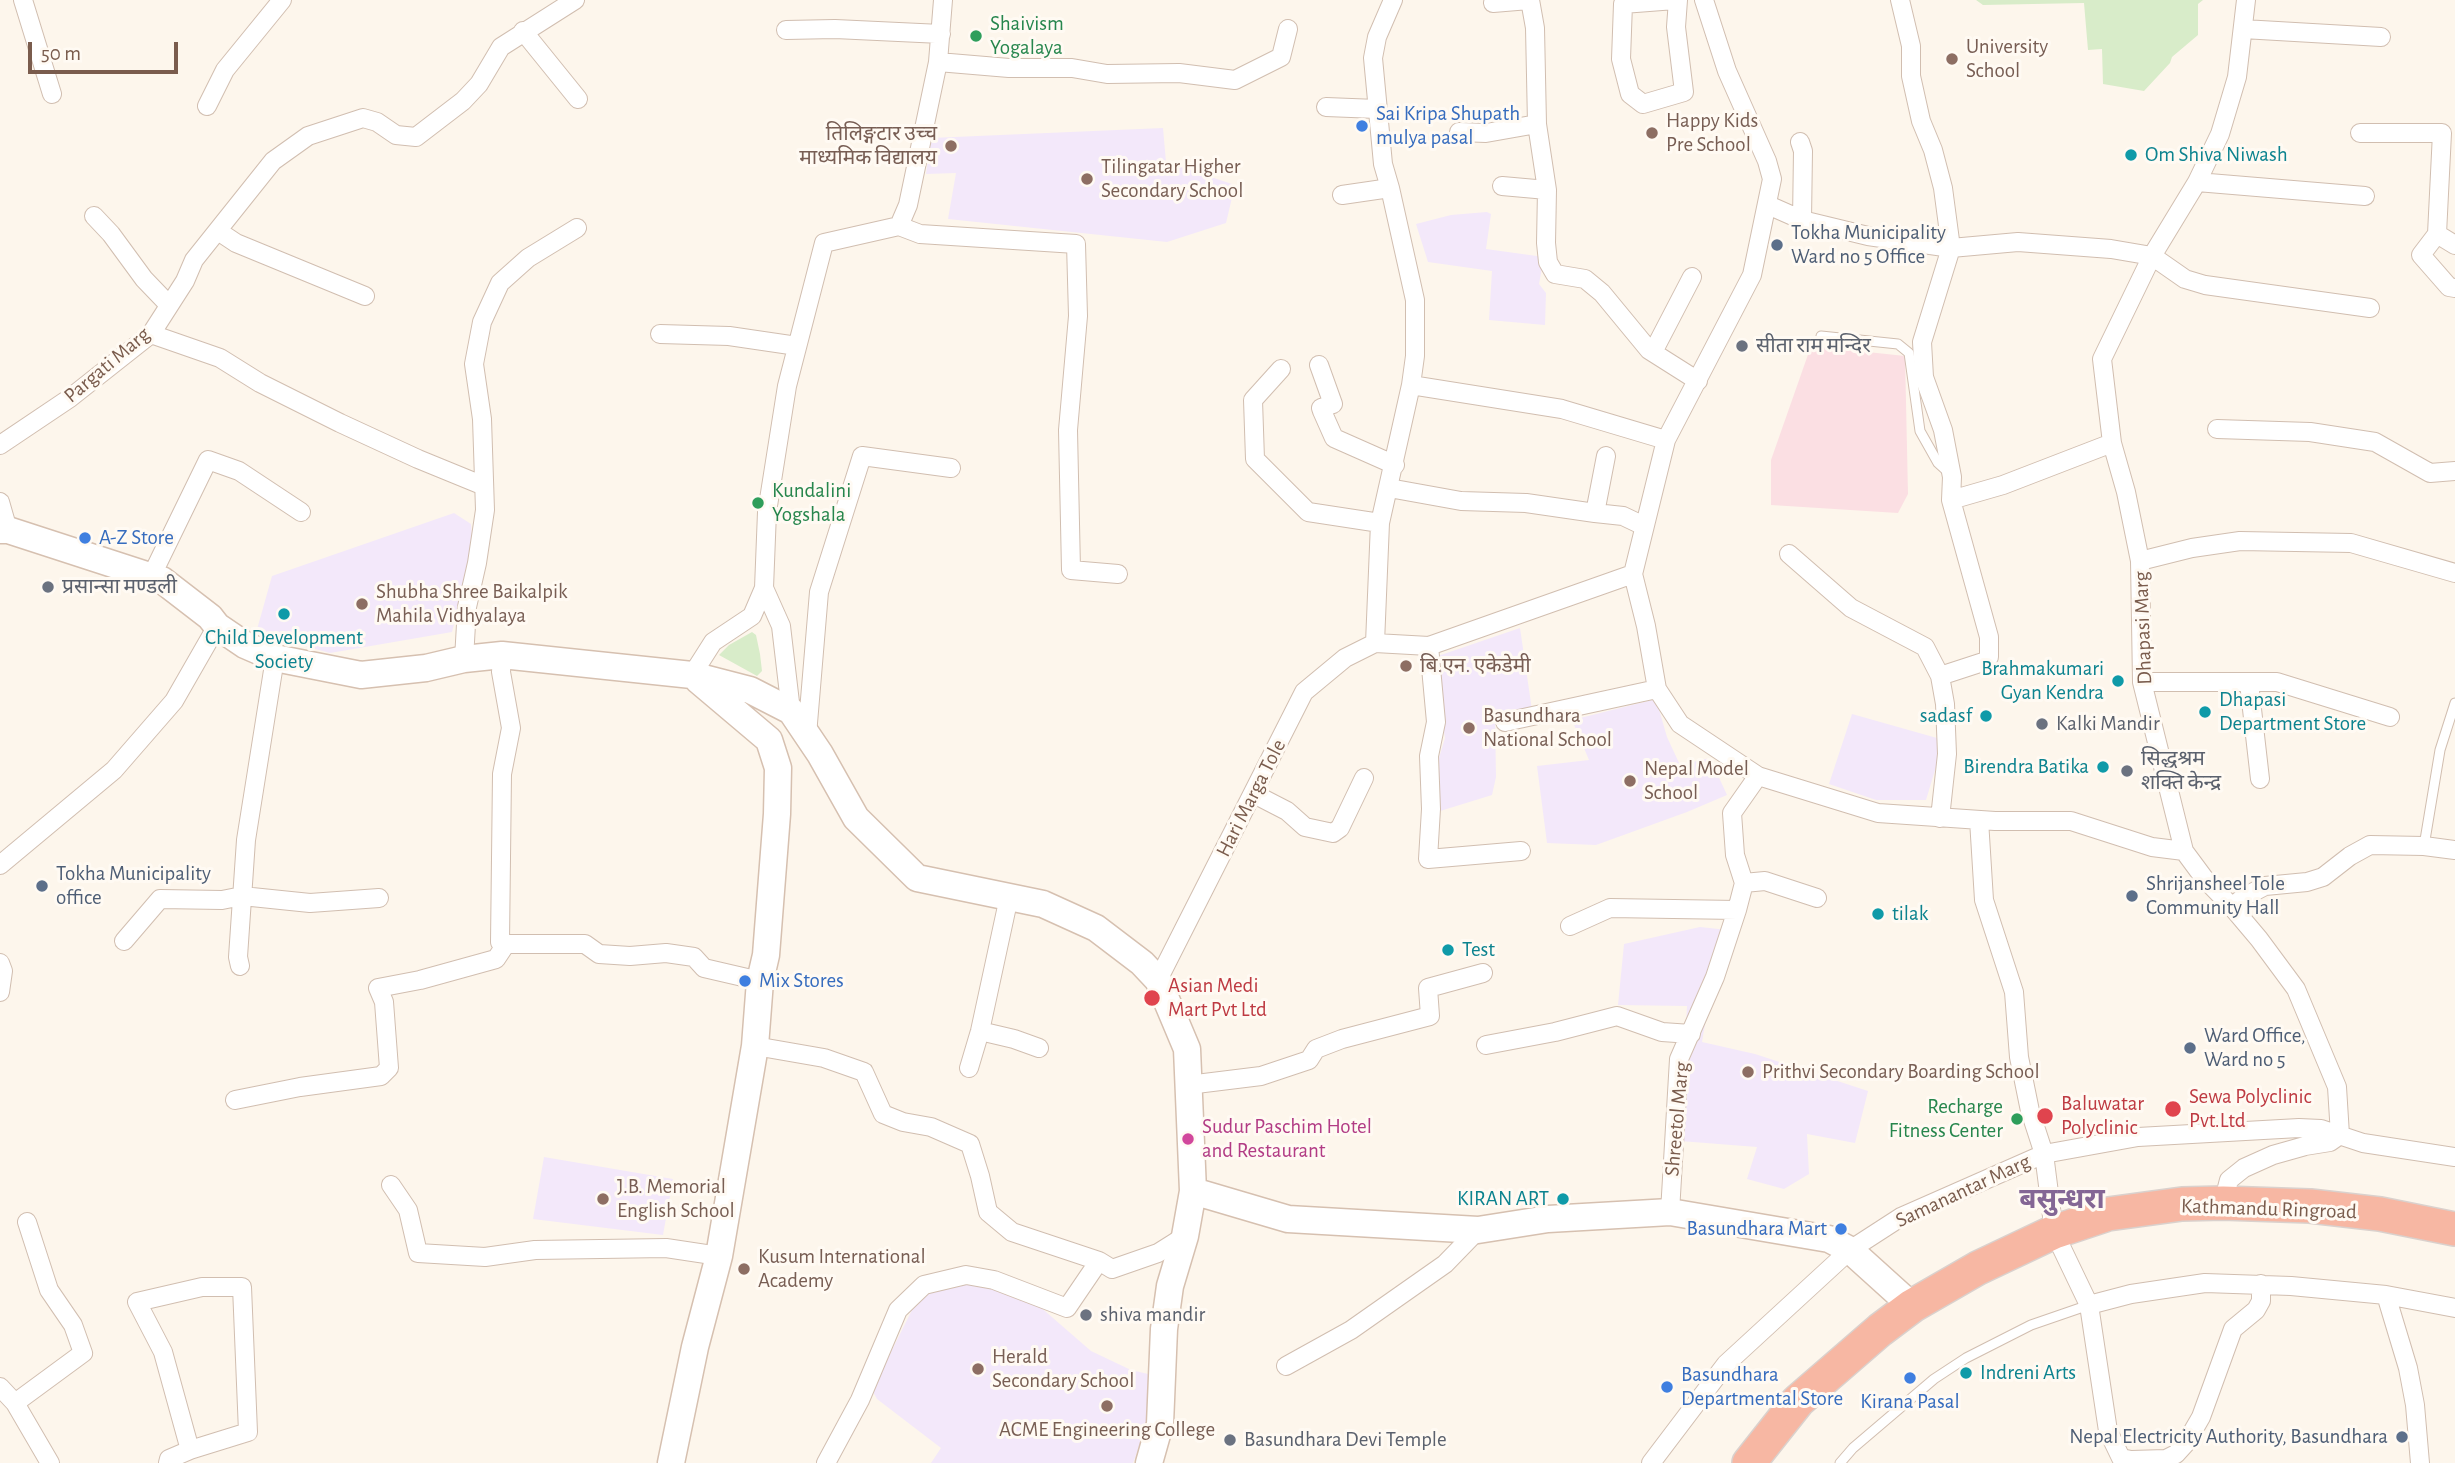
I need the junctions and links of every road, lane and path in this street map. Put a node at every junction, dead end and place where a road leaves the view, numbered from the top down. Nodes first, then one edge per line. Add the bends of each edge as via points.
1 (23, 0) edge
2 (282, 0) edge
3 (575, 0) edge
4 (943, 0) edge
5 (1393, 0) edge
6 (1530, 0) edge
7 (1676, 0) edge
8 (1704, 0) edge
9 (1900, 0) edge
10 (2246, 0) edge
11 (1493, 3) dead end
12 (1288, 29) dead end
13 (2243, 29) junction
14 (786, 30) dead end
15 (523, 31) junction
16 (941, 34) junction
17 (2381, 37) dead end
18 (938, 62) junction
19 (52, 94) dead end
20 (578, 99) dead end
21 (207, 106) dead end
22 (1326, 107) dead end
23 (1377, 109) junction
24 (1536, 124) junction
25 (1459, 132) dead end
26 (2360, 133) dead end
27 (1800, 142) dead end
28 (2197, 182) junction
29 (1502, 186) dead end
30 (1390, 188) junction
31 (1547, 190) junction
32 (1342, 195) dead end
33 (2365, 196) dead end
34 (1768, 205) junction
35 (94, 216) dead end
36 (1802, 220) junction
37 (899, 226) junction
38 (577, 228) dead end
39 (218, 232) junction
40 (2437, 234) junction
41 (2455, 245) edge
42 (1951, 247) junction
43 (2152, 256) junction
44 (1692, 277) dead end
45 (2455, 288) edge
46 (365, 296) dead end
47 (168, 304) junction
48 (2370, 308) dead end
49 (151, 334) junction
50 (660, 334) dead end
51 (1821, 336) dead end
52 (797, 346) junction
53 (1653, 352) junction
54 (1319, 365) dead end
55 (1281, 369) dead end
56 (1698, 382) junction
57 (1411, 384) junction
58 (2217, 429) dead end
59 (1666, 440) junction
60 (2112, 443) junction
61 (0, 445) edge
62 (1606, 456) dead end
63 (1395, 465) junction
64 (951, 468) dead end
65 (2455, 471) edge
66 (1952, 477) junction
67 (484, 486) junction
68 (1389, 488) junction
69 (1951, 500) junction
70 (0, 502) edge
71 (301, 512) dead end
72 (1595, 513) junction
73 (1380, 523) junction
74 (1644, 526) junction
75 (4, 530) edge
76 (1789, 554) dead end
77 (2140, 561) junction
78 (2455, 573) edge
79 (1118, 574) dead end
80 (1633, 574) junction
81 (151, 577) junction
82 (764, 588) junction
83 (217, 626) junction
84 (1375, 643) junction
85 (1429, 646) junction
86 (502, 655) junction
87 (275, 658) junction
88 (464, 659) junction
89 (692, 675) junction
90 (1940, 676) junction
91 (2142, 682) junction
92 (2249, 683) junction
93 (1657, 689) junction
94 (2455, 703) edge
95 (791, 711) junction
96 (2390, 717) dead end
97 (1505, 722) dead end
98 (807, 735) junction
99 (1758, 775) junction
100 (1364, 778) dead end
101 (2260, 779) dead end
102 (1254, 794) junction
103 (1940, 818) junction
104 (1979, 820) junction
105 (2424, 846) junction
106 (2455, 849) edge
107 (1521, 851) dead end
108 (2184, 851) junction
109 (0, 865) edge
110 (1744, 883) junction
111 (242, 896) junction
112 (1009, 897) junction
113 (379, 898) dead end
114 (1817, 898) dead end
115 (2232, 907) junction
116 (1737, 910) junction
117 (1570, 926) dead end
118 (124, 941) dead end
119 (505, 946) junction
120 (0, 963) edge
121 (240, 966) dead end
122 (1483, 973) dead end
123 (1158, 980) junction
124 (760, 981) junction
125 (0, 992) edge
126 (980, 1031) junction
127 (1691, 1034) junction
128 (1486, 1045) dead end
129 (755, 1046) junction
130 (1039, 1048) dead end
131 (969, 1068) dead end
132 (1188, 1085) junction
133 (235, 1100) dead end
134 (2340, 1135) junction
135 (2044, 1154) junction
136 (2455, 1157) edge
137 (391, 1185) dead end
138 (1193, 1191) junction
139 (2223, 1203) junction
140 (1670, 1212) junction
141 (27, 1222) dead end
142 (2455, 1229) edge
143 (1479, 1230) junction
144 (2054, 1232) junction
145 (1185, 1237) junction
146 (1850, 1250) junction
147 (719, 1256) junction
148 (1099, 1261) junction
149 (2261, 1284) junction
150 (2386, 1296) junction
151 (2089, 1305) junction
152 (1912, 1306) junction
153 (2455, 1308) edge
154 (1286, 1366) dead end
155 (0, 1387) edge
156 (15, 1403) junction
157 (190, 1450) junction
158 (2131, 1462) edge
159 (50, 1463) edge
160 (168, 1463) edge
161 (671, 1463) edge
162 (826, 1463) edge
163 (1149, 1463) edge
164 (1651, 1463) edge
165 (1749, 1463) edge
166 (1840, 1463) edge
167 (2420, 1463) edge

1 - 19 street
2 - 21 street via 225,70
3 - 15 street, Pargati Marg
4 - 16 street
5 - 23 street via 1373,58
6 - 11 street
6 - 24 street via 1535,28
7 - 7 street via 1684,92 1643,104 1630,94 1621,59 1623,4
8 - 34 street via 1727,71 1767,160 1772,179
9 - 42 street via 1911,76 1943,188
10 - 13 street, Dhapasi Marg
12 - 18 street via 1281,57 1235,80 1179,73 1107,74 1072,68
13 - 17 street
13 - 28 street, Dhapasi Marg via 2220,134
14 - 16 street
15 - 20 street
15 - 39 street, Pargati Marg via 501,47 480,84 463,101 416,136 396,135 363,118 308,136 273,161
16 - 18 street
18 - 37 street via 908,205
22 - 23 street
23 - 30 street
24 - 25 street via 1486,133
24 - 31 street
26 - 40 street via 2442,133
27 - 36 street
28 - 33 street
28 - 43 street, Dhapasi Marg
29 - 31 street
30 - 32 street
30 - 57 street via 1416,300
31 - 53 street via 1548,262 1555,274 1585,279
34 - 36 street
34 - 56 street via 1752,275
35 - 47 street
36 - 42 street via 1868,236
37 - 52 street via 824,243
37 - 79 street via 920,234 1076,244 1078,316 1068,430 1071,570
38 - 67 street via 527,258 500,283 482,322 474,364
39 - 46 street
39 - 47 street, Pargati Marg via 194,260
40 - 41 street
40 - 45 street via 2421,255
42 - 43 street via 2018,242
42 - 66 street via 1922,342 1924,377 1943,430
43 - 48 street via 2185,279 2205,285
43 - 60 street, Dhapasi Marg via 2102,359
44 - 53 street
47 - 49 street, Pargati Marg
49 - 61 street, Pargati Marg
49 - 67 street via 220,358 329,417
50 - 52 street via 729,336
51 - 66 lane via 1898,344 1909,353 1920,431
52 - 82 street via 767,512
53 - 56 street
54 - 63 street via 1333,404 1321,408 1334,438
55 - 73 street via 1253,400 1255,459 1308,512
56 - 59 street
57 - 59 street via 1562,409
57 - 63 street
58 - 65 street via 2310,432 2375,442 2430,473
59 - 74 street
60 - 69 street
60 - 77 street, Dhapasi Marg
62 - 72 street
63 - 68 street
64 - 98 street via 862,456 819,592
66 - 69 street
67 - 88 street via 485,510 467,607
68 - 72 street
68 - 73 street
69 - 90 street via 1989,637 1989,657
70 - 75 street
71 - 81 street via 239,471 208,460
72 - 74 street via 1623,516
73 - 84 street
74 - 80 street
75 - 81 street
76 - 90 street via 1851,608 1925,647
77 - 78 street via 2240,541 2351,543
77 - 91 street, Dhapasi Marg
80 - 85 street
80 - 93 street
81 - 83 street via 162,580
82 - 89 street via 752,616 713,642
82 - 95 street via 781,626
83 - 87 street
83 - 109 street via 174,701 114,770
84 - 85 street
84 - 102 street, Hari Marga Tole via 1345,658 1304,692
85 - 107 street via 1436,722 1429,756 1428,859
86 - 88 street
86 - 89 street
86 - 119 street via 511,729 502,774 500,942
87 - 88 street via 360,675
87 - 111 street via 246,840
89 - 95 street via 750,690
89 - 124 street via 769,740 778,768 766,954
90 - 103 street via 1947,754
91 - 92 street
91 - 108 street, Dhapasi Marg
92 - 96 street via 2277,682
92 - 101 street
93 - 97 street
93 - 99 street via 1680,724
94 - 105 lane via 2440,750
95 - 98 street
98 - 112 street via 856,818 917,878
99 - 103 street via 1878,813
99 - 110 street via 1732,813 1735,855
100 - 102 street via 1340,828 1333,833 1305,827 1287,811
102 - 123 street, Hari Marga Tole
103 - 104 street
104 - 108 street via 2071,821 2152,847
104 - 135 street via 1984,900 2014,992 2019,1057
105 - 106 street
105 - 115 street via 2370,845 2323,877 2265,887
108 - 115 street, Dhapasi Marg
110 - 114 street via 1765,881
110 - 116 street, Shreetol Marg
111 - 113 street via 310,902
111 - 118 street via 160,899
111 - 121 street
112 - 123 street via 1043,904 1096,928
112 - 126 street
115 - 134 street, Dhapasi Marg via 2296,989 2337,1087
116 - 117 street via 1610,908
116 - 127 street, Shreetol Marg
119 - 124 street via 585,944 599,954 666,953 694,957 704,968
119 - 133 street via 496,959 379,988 389,1068 381,1076
120 - 125 street via 4,971
122 - 132 street via 1428,988 1430,1016 1342,1039 1316,1049 1309,1060 1261,1076
123 - 132 street via 1187,1049
124 - 129 street
126 - 130 street
126 - 131 street
127 - 128 street via 1662,1032 1617,1016
127 - 140 street, Shreetol Marg via 1679,1059
129 - 147 street
129 - 148 street via 824,1058 863,1072 883,1114 970,1144 988,1212 1012,1232
132 - 138 street
134 - 135 street, Samanantar Marg via 2299,1128 2138,1137
134 - 136 street, Samanantar Marg via 2363,1143
134 - 139 street via 2330,1142 2273,1154 2244,1168 2229,1180
135 - 144 street
135 - 146 street, Samanantar Marg via 1901,1217
137 - 147 street via 408,1210 418,1253 485,1257 535,1250 666,1248
138 - 143 street via 1288,1219
138 - 145 street
139 - 142 highway, Kathmandu Ringroad via 2310,1206
139 - 144 highway, Kathmandu Ringroad via 2182,1203 2120,1212
140 - 143 street via 1548,1219
140 - 146 street via 1829,1239
141 - 156 street via 49,1290 73,1325 83,1353
143 - 154 street via 1446,1264 1351,1330
144 - 151 street
144 - 152 highway, Kathmandu Ringroad
145 - 148 street via 1158,1253 1112,1269
145 - 163 street via 1170,1286 1160,1424
146 - 152 street
146 - 164 street, Samanantar Marg via 1726,1364
147 - 161 street
148 - 162 street via 1067,1308 994,1280 966,1275 924,1285 898,1310 860,1400
149 - 150 street
149 - 151 street via 2194,1285
149 - 158 street via 2261,1301 2233,1329 2202,1417 2186,1443 2166,1459
150 - 153 street
150 - 167 street via 2408,1368
151 - 158 street via 2108,1431 2121,1458
151 - 166 lane via 2031,1325 1966,1358 1934,1379
152 - 165 highway, Kathmandu Ringroad via 1798,1401
155 - 156 street
156 - 159 street
157 - 157 street via 163,1352 137,1302 202,1287 242,1287 248,1432
157 - 160 street

